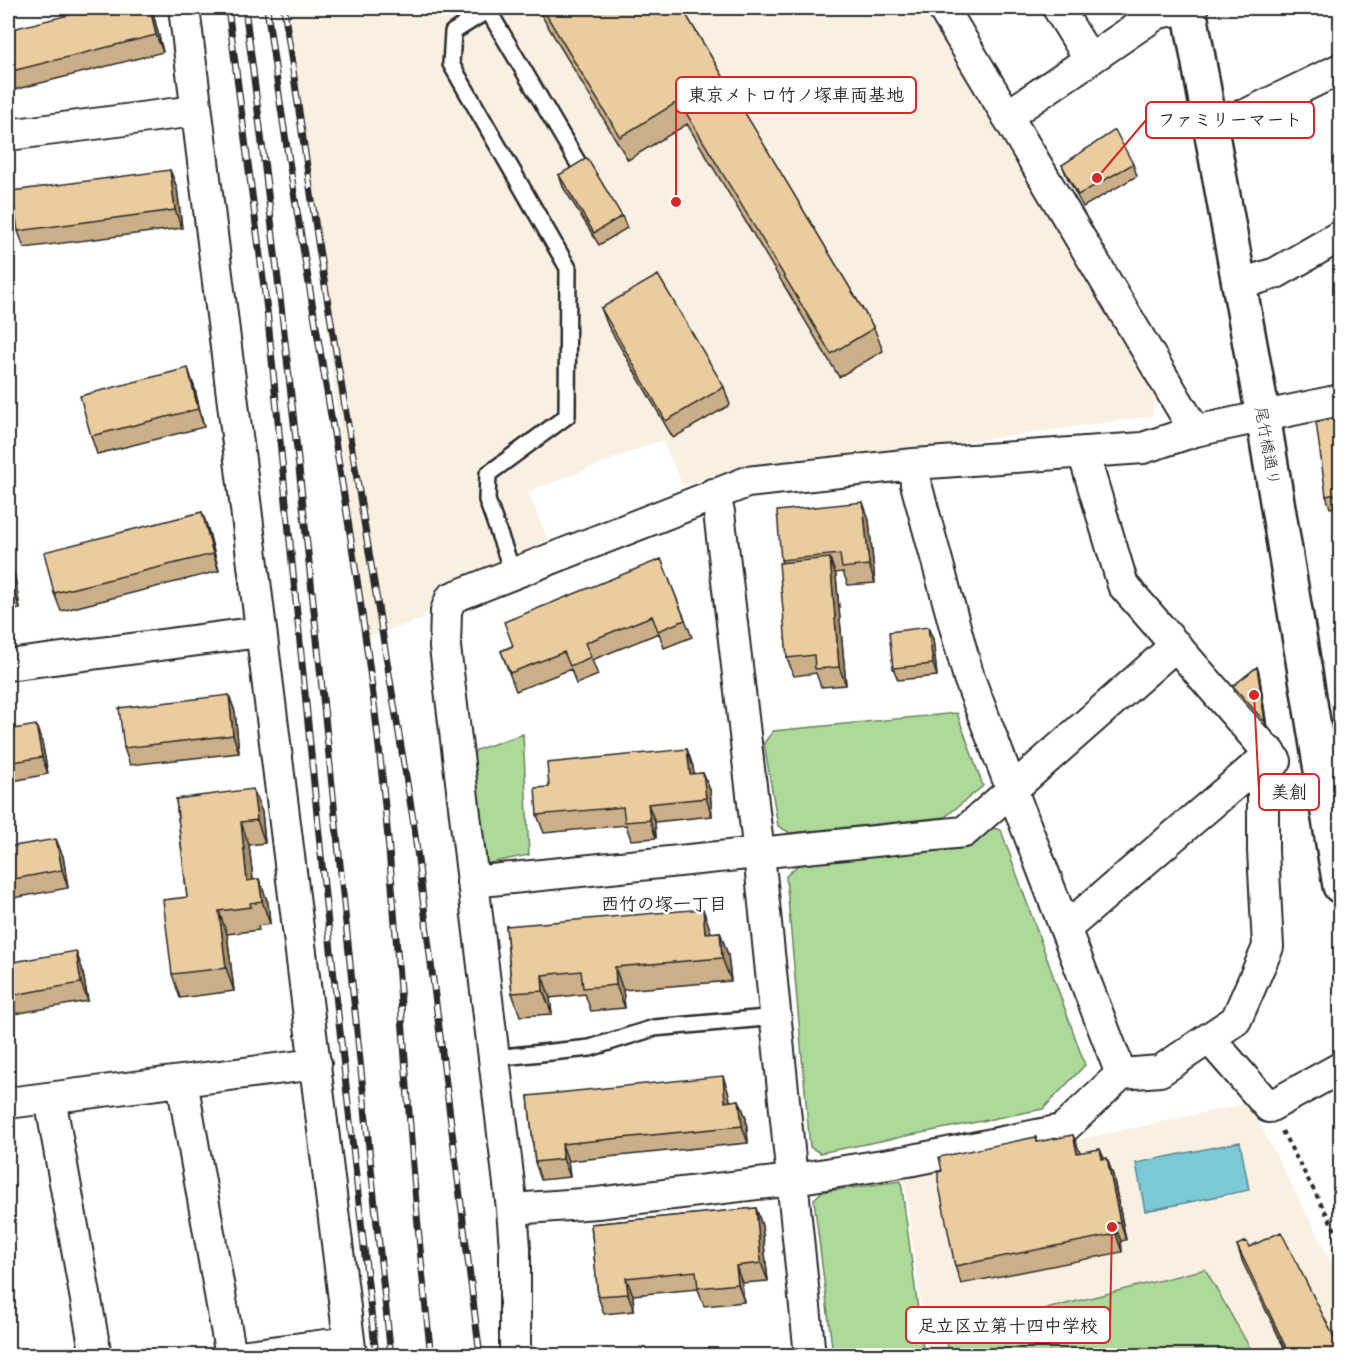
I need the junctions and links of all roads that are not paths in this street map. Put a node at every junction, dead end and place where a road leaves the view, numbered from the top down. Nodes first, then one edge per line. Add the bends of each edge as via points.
1 (184, 8) edge
2 (943, 8) edge
3 (1058, 8) edge
4 (1189, 8) edge
5 (1089, 58) junction
6 (1341, 69) edge
7 (195, 111) junction
8 (1007, 116) junction
9 (1211, 122) junction
10 (8, 135) edge
11 (578, 163) edge
12 (1341, 236) edge
13 (1240, 284) junction
14 (1341, 400) edge
15 (1263, 416) junction
16 (1195, 431) junction
17 (1083, 452) junction
18 (914, 464) junction
19 (713, 495) junction
20 (513, 573) junction
21 (260, 632) junction
22 (1176, 645) junction
23 (8, 665) edge
24 (1319, 750) junction
25 (1265, 763) junction
26 (1013, 788) junction
27 (759, 854) junction
28 (472, 882) junction
29 (1341, 885) edge
30 (1066, 928) junction
31 (776, 1017) junction
32 (1209, 1038) junction
33 (493, 1058) junction
34 (316, 1064) junction
35 (1341, 1068) edge
36 (1121, 1074) junction
37 (183, 1081) junction
38 (50, 1098) junction
39 (8, 1103) edge
40 (791, 1179) junction
41 (512, 1209) junction
42 (350, 1349) edge
43 (96, 1356) edge
44 (231, 1356) edge
45 (240, 1356) edge
46 (515, 1356) edge
47 (810, 1356) edge

1 - 7 street
2 - 8 street
3 - 5 street
4 - 5 street via 1158,14
4 - 9 main road, 尾竹橋通り
5 - 8 street
6 - 9 street via 1245,115
7 - 10 street
7 - 21 street
8 - 16 street
9 - 13 main road, 尾竹橋通り
11 - 20 lane via 488,10 453,32 451,64 568,268 567,416 488,474 487,500
12 - 13 street via 1276,273
13 - 15 main road, 尾竹橋通り
14 - 15 street
15 - 16 street
15 - 24 main road, 尾竹橋通り
16 - 17 street via 1143,448
17 - 18 street
17 - 22 street via 1123,585
18 - 19 street via 747,482
18 - 26 street via 916,484 969,678
19 - 20 street
19 - 27 street via 719,512
20 - 28 street via 451,598 446,611 445,647
21 - 23 street
21 - 34 street
22 - 25 street
22 - 26 street
24 - 25 street
24 - 29 main road, 尾竹橋通り
25 - 30 street
25 - 32 street via 1263,851 1268,947 1236,1020
26 - 27 street via 964,832
26 - 30 street
27 - 28 street
27 - 31 street
28 - 33 street
30 - 36 street
31 - 33 lane via 654,1028 590,1048
31 - 40 street
32 - 35 street via 1269,1107
32 - 36 street via 1160,1071
33 - 41 street
34 - 37 street
34 - 42 street
36 - 40 street via 1062,1130 908,1161
37 - 38 street
37 - 44 street
38 - 39 street
38 - 43 street
40 - 41 street via 597,1203
40 - 47 street
41 - 46 street
42 - 45 street

